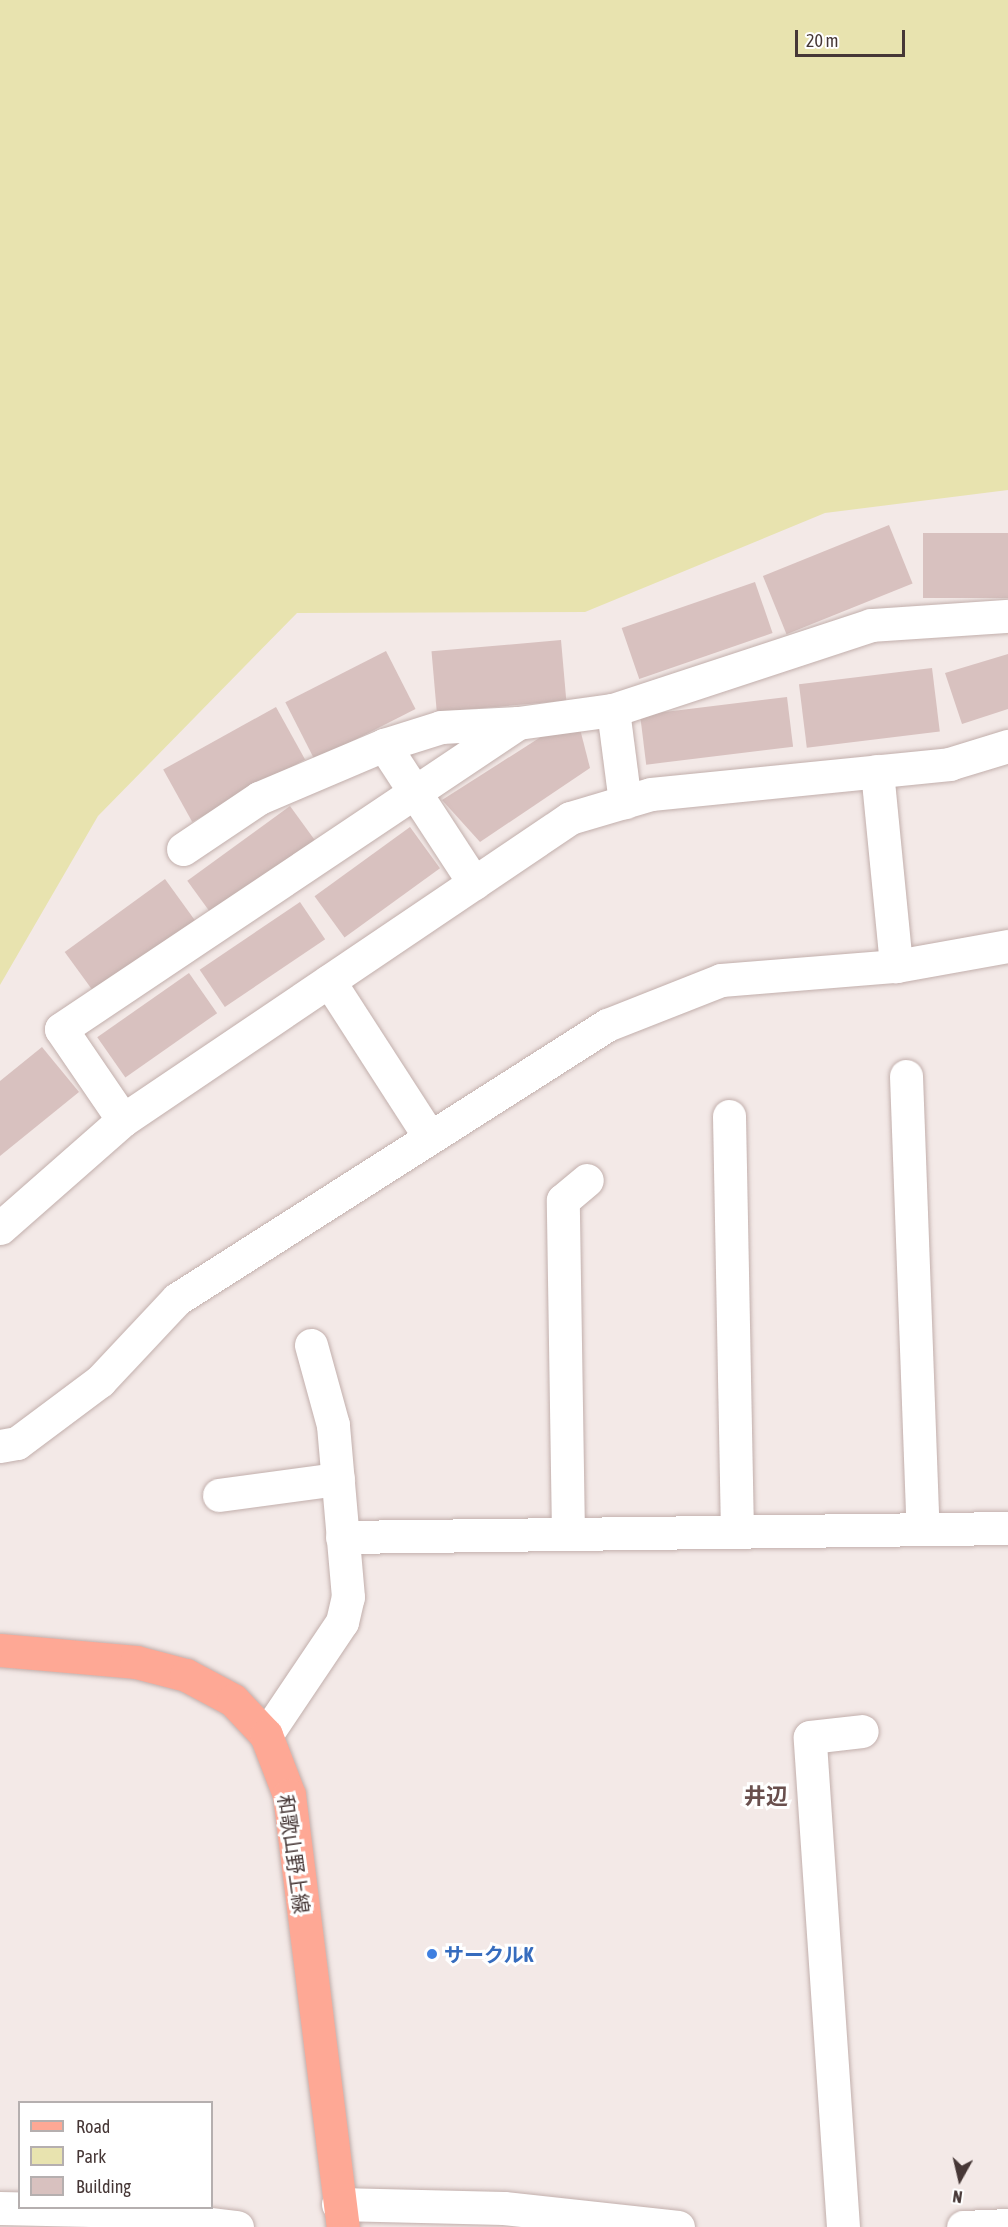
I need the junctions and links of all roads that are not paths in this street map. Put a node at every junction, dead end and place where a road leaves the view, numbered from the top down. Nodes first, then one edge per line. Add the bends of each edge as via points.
1 (1008, 616) edge
2 (613, 710) junction
3 (518, 723) junction
4 (384, 745) junction
5 (1008, 746) edge
6 (877, 771) junction
7 (416, 791) junction
8 (625, 802) junction
9 (183, 849) dead end
10 (474, 883) junction
11 (1008, 946) edge
12 (896, 966) junction
13 (329, 981) junction
14 (906, 1076) dead end
15 (729, 1116) dead end
16 (123, 1120) junction
17 (429, 1136) junction
18 (587, 1180) dead end
19 (0, 1228) edge
20 (311, 1345) dead end
21 (0, 1446) edge
22 (338, 1479) junction
23 (219, 1495) dead end
24 (923, 1528) junction
25 (1008, 1528) edge
26 (737, 1531) junction
27 (568, 1534) junction
28 (342, 1537) junction
29 (0, 1650) edge
30 (862, 1731) dead end
31 (266, 1735) junction
32 (0, 2208) edge
33 (18, 2208) edge
34 (46, 2209) edge
35 (340, 2215) edge
36 (1008, 2225) edge
37 (237, 2227) edge
38 (678, 2227) edge
39 (843, 2227) edge
40 (963, 2227) edge

1 - 2 street via 871,626
2 - 3 street
2 - 8 street
3 - 4 street via 441,727
3 - 7 street
4 - 7 street
4 - 9 street via 259,798
5 - 6 street via 949,764
6 - 8 street via 651,794
6 - 12 street
7 - 10 street
7 - 16 street via 61,1029
8 - 10 street via 570,818
10 - 13 street
11 - 12 street
12 - 17 street via 721,980 669,996 607,1025
13 - 16 street
13 - 17 street
14 - 24 street
15 - 26 street
16 - 19 street
17 - 21 street via 177,1299 99,1381 17,1443
18 - 27 street via 563,1200
20 - 22 street via 333,1425
22 - 23 street
22 - 28 street
24 - 25 street
24 - 26 street
26 - 27 street
27 - 28 street
28 - 31 street via 348,1597 342,1622
29 - 31 main road, 和歌山野上線 via 125,1661 186,1675 233,1700
30 - 39 street via 810,1737
31 - 35 main road, 和歌山野上線 via 289,1795
32 - 33 street
34 - 37 street via 92,2210
35 - 38 street via 504,2208
36 - 40 street

